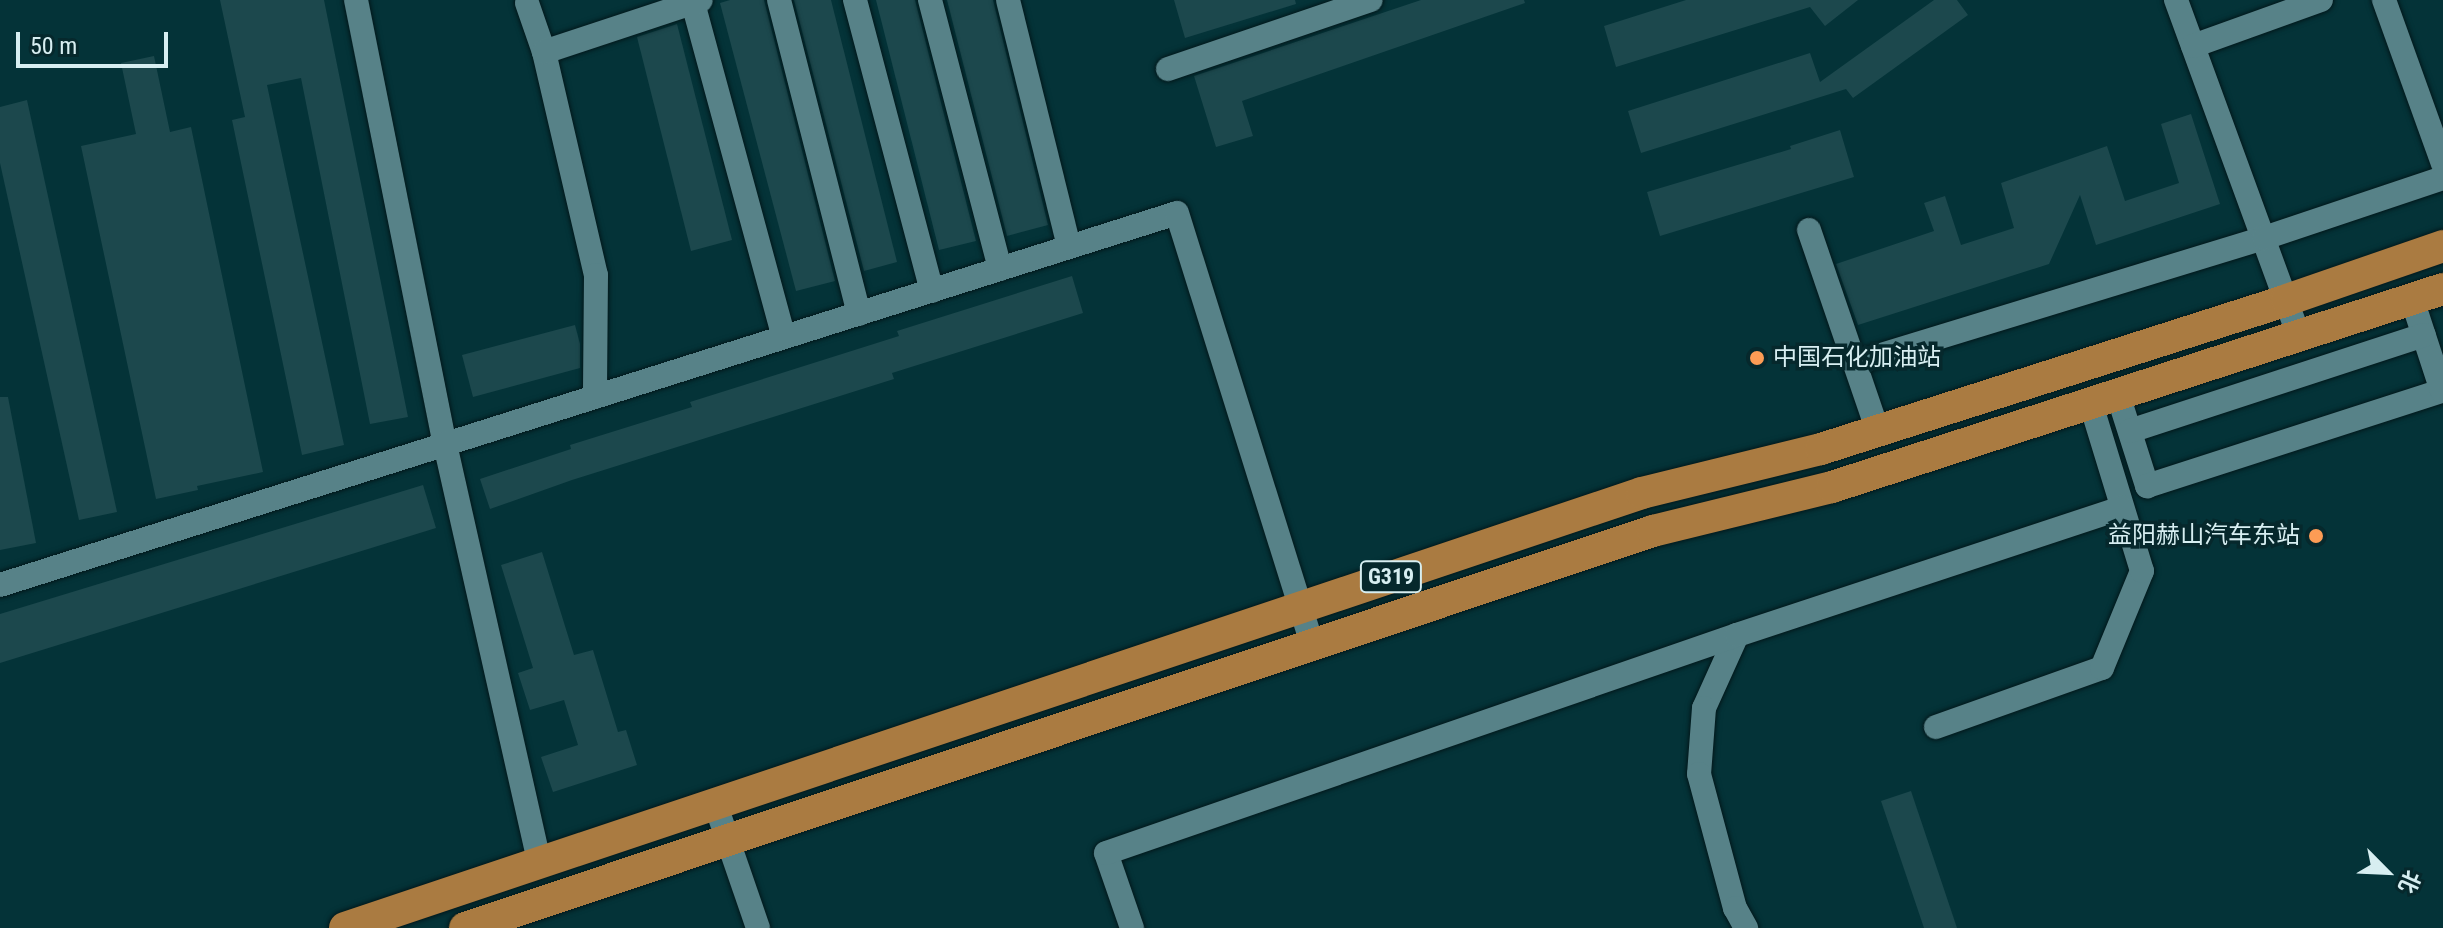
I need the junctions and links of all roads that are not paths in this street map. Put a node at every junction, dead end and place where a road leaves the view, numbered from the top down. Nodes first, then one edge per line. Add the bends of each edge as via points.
1 (356, 0) edge
2 (779, 0) edge
3 (855, 0) edge
4 (930, 0) edge
5 (1008, 0) edge
6 (1371, 0) edge
7 (2176, 0) edge
8 (2321, 0) edge
9 (2384, 0) edge
10 (697, 1) edge
11 (527, 3) dead end
12 (2193, 46) junction
13 (544, 52) junction
14 (1168, 69) dead end
15 (2443, 164) edge
16 (2443, 178) edge
17 (1809, 230) dead end
18 (2264, 238) junction
19 (2443, 246) edge
20 (1069, 247) junction
21 (1000, 269) junction
22 (2443, 289) edge
23 (932, 291) junction
24 (2412, 299) junction
25 (2287, 300) junction
26 (859, 314) junction
27 (2424, 335) junction
28 (784, 337) junction
29 (2300, 338) junction
30 (1855, 363) junction
31 (595, 397) junction
32 (2104, 400) junction
33 (1878, 431) junction
34 (2130, 431) junction
35 (445, 444) junction
36 (2122, 508) junction
37 (0, 585) edge
38 (1301, 607) junction
39 (1737, 635) junction
40 (1312, 645) junction
41 (1936, 727) dead end
42 (715, 803) junction
43 (728, 840) junction
44 (539, 862) junction
45 (353, 927) edge
46 (465, 928) edge
47 (758, 928) edge
48 (1132, 928) edge
49 (1746, 928) edge

1 - 35 street
2 - 26 street
3 - 23 street
4 - 21 street
5 - 20 street
6 - 14 street
7 - 12 street
8 - 12 street
9 - 15 street
10 - 13 street
10 - 28 street
11 - 13 street
12 - 18 street
13 - 31 street via 596,275
16 - 18 street
17 - 30 street
18 - 25 street
18 - 30 street
19 - 25 main road, G319
20 - 21 street
20 - 38 street via 1177,213
21 - 23 street
22 - 24 main road, G319
23 - 26 street
24 - 27 street
24 - 29 main road, G319
25 - 29 street
25 - 33 main road, G319
26 - 28 street
27 - 34 street
27 - 34 street via 2442,391 2147,486
28 - 31 street
29 - 32 main road, G319
30 - 33 street
31 - 35 street
32 - 34 street
32 - 36 street
32 - 40 main road, G319 via 1832,487 1653,531
33 - 38 main road, G319 via 1642,493
35 - 37 street
35 - 44 street
36 - 39 street
36 - 41 street via 2142,571 2102,668
38 - 40 street
38 - 42 main road, G319
39 - 48 street via 1106,853
39 - 49 street via 1704,708 1699,774 1735,908
40 - 43 main road, G319
42 - 43 street
42 - 44 main road, G319
43 - 46 main road, G319
43 - 47 street
44 - 45 main road, G319

